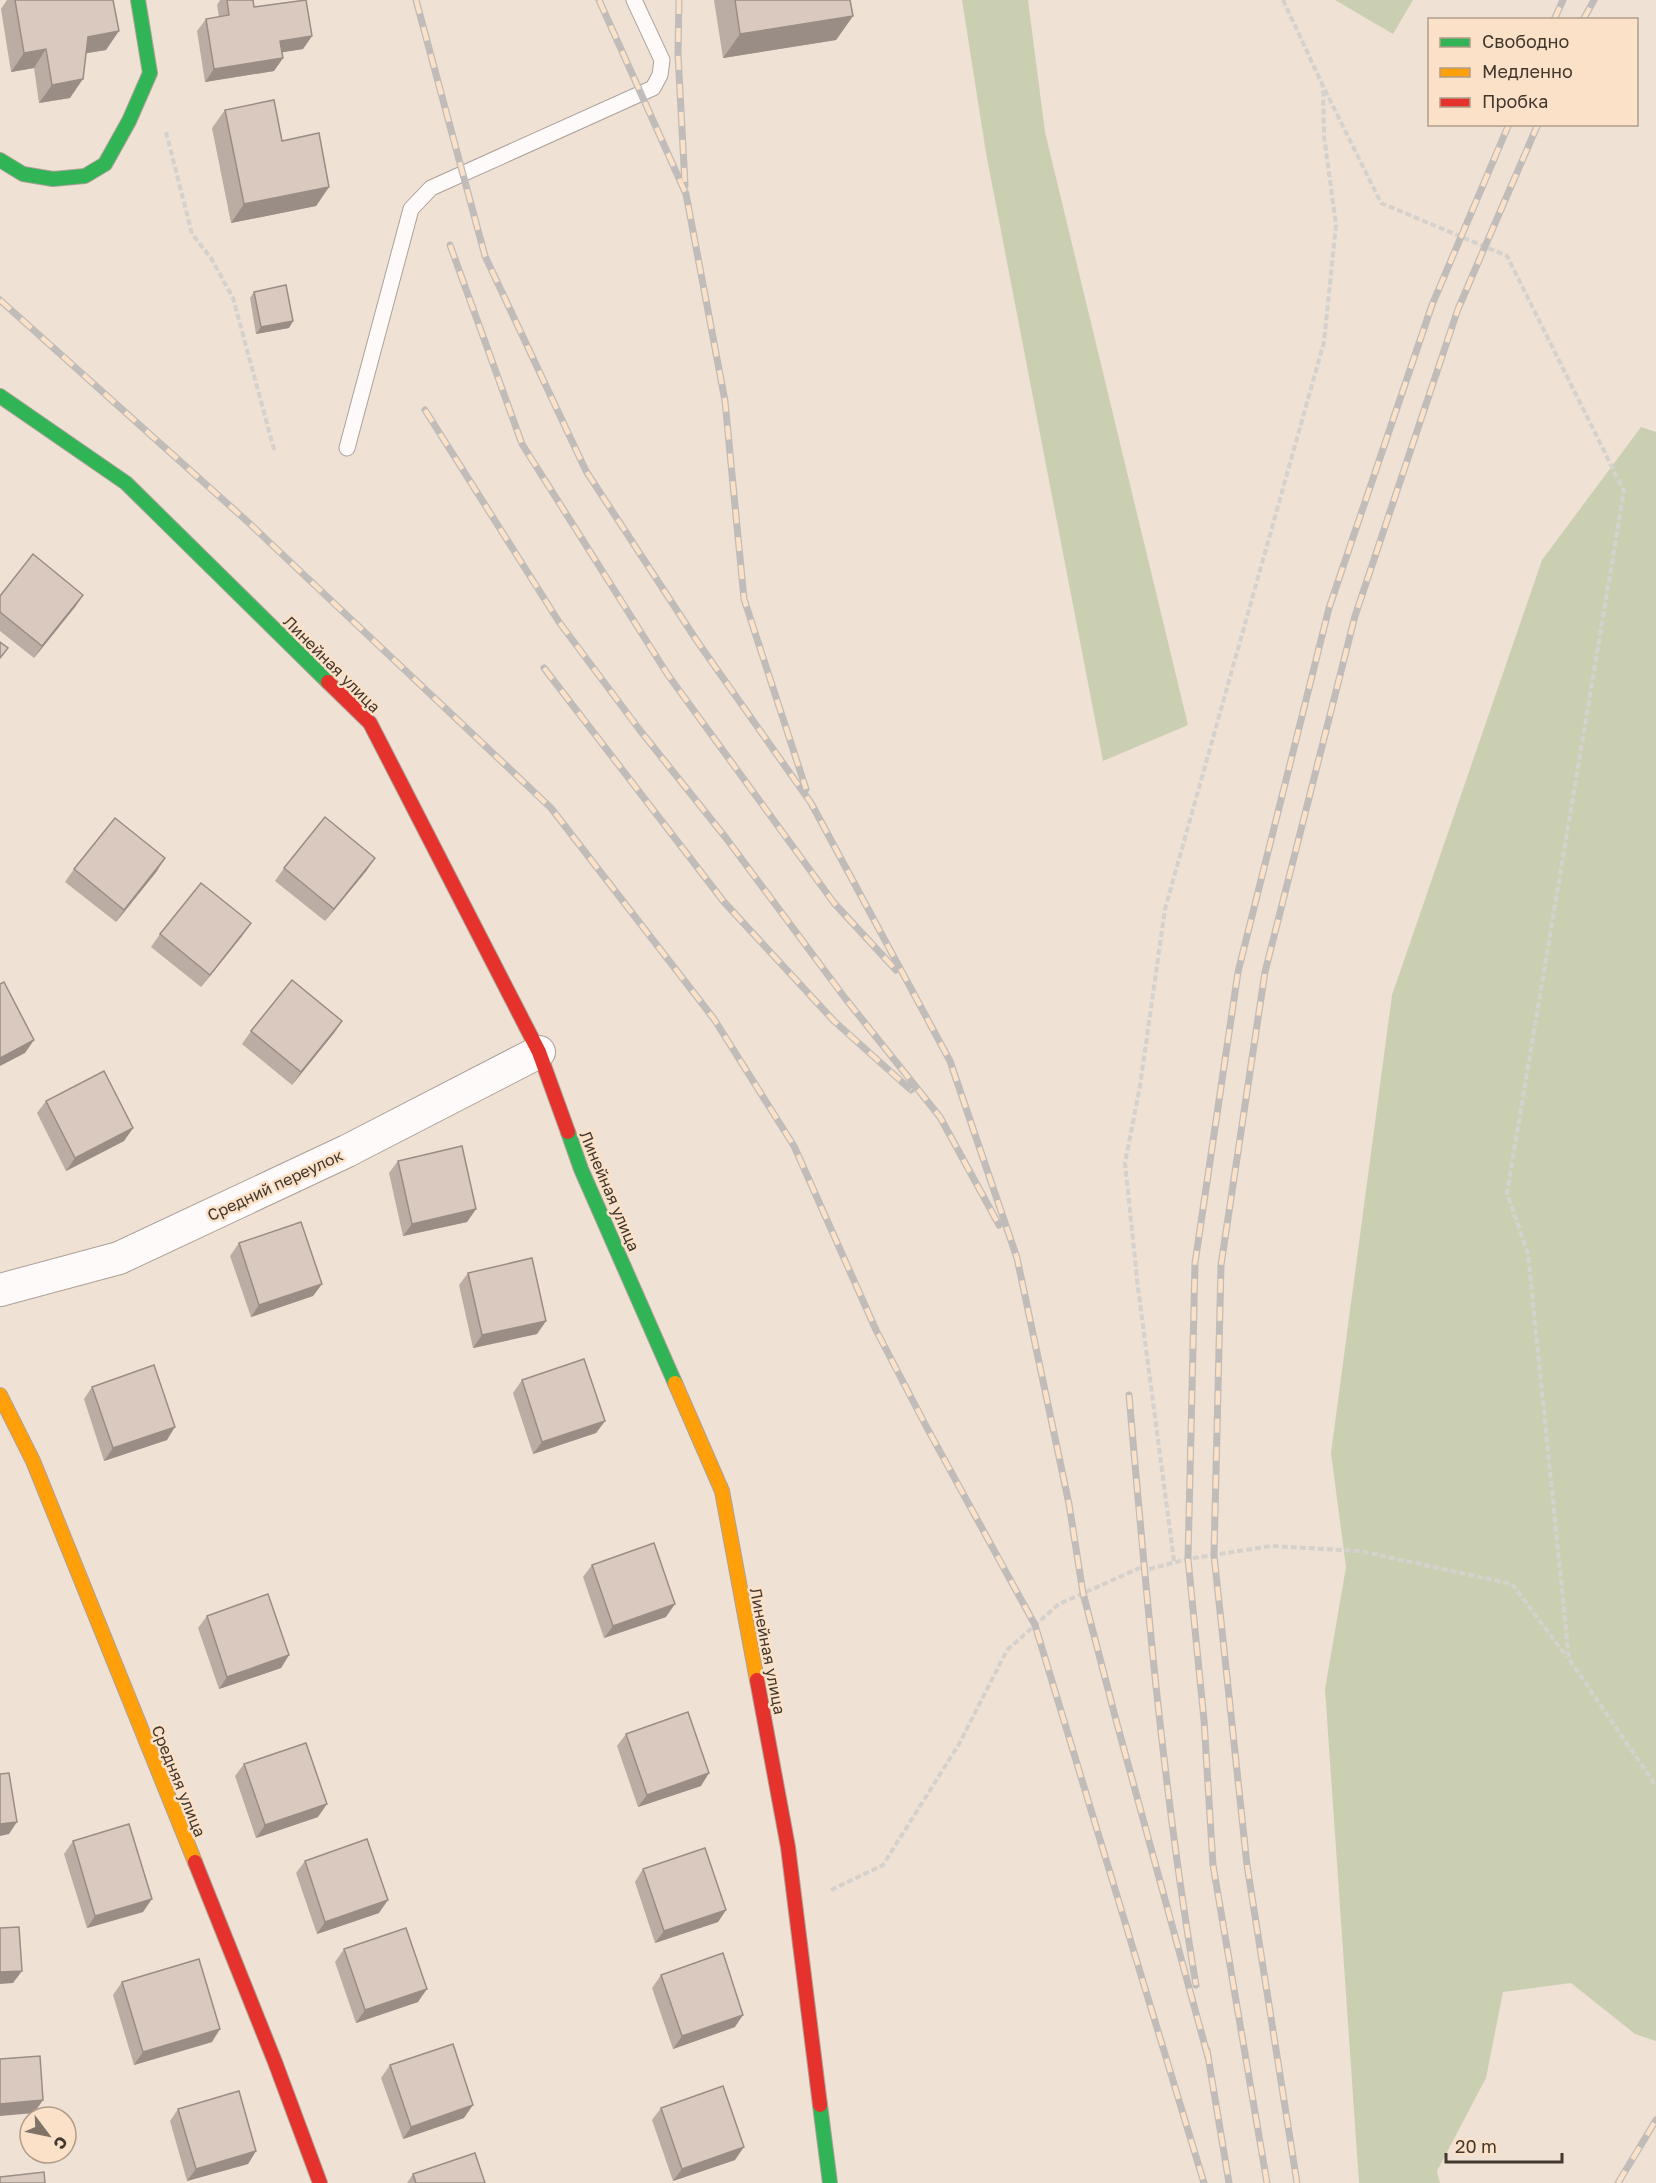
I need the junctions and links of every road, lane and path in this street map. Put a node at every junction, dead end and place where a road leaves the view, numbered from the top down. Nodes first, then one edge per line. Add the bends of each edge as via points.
1 (138, 0) edge
2 (634, 0) edge
3 (1283, 0) edge
4 (1323, 86) junction
5 (165, 131) dead end
6 (0, 160) edge
7 (0, 396) edge
8 (347, 448) dead end
9 (275, 453) dead end
10 (539, 1052) junction
11 (0, 1290) edge
12 (0, 1395) edge
13 (1174, 1562) junction
14 (1569, 1659) junction
15 (1656, 1786) edge
16 (795, 1907) junction
17 (320, 2183) edge
18 (830, 2183) edge

1 - 6 street via 150,73 105,164 85,176 53,179 23,174
2 - 8 lane via 662,60 653,88 431,188 411,209
3 - 4 path
4 - 13 path via 1324,136 1336,225 1324,342 1165,909 1125,1163
4 - 14 path via 1381,203 1507,256 1624,491 1508,1193 1528,1254
5 - 9 path via 192,234 211,258 233,298
7 - 10 street, Линейная улица via 126,483 370,723
10 - 11 street, Средний переулок via 347,1151 119,1258
10 - 16 street, Линейная улица via 581,1169 722,1491 788,1847
12 - 17 street, Средняя улица via 33,1461
13 - 14 path via 1271,1546 1360,1551 1512,1584
13 - 16 path via 1144,1566 1059,1604 1007,1650 959,1744 884,1865
14 - 15 path
16 - 18 street, Линейная улица

